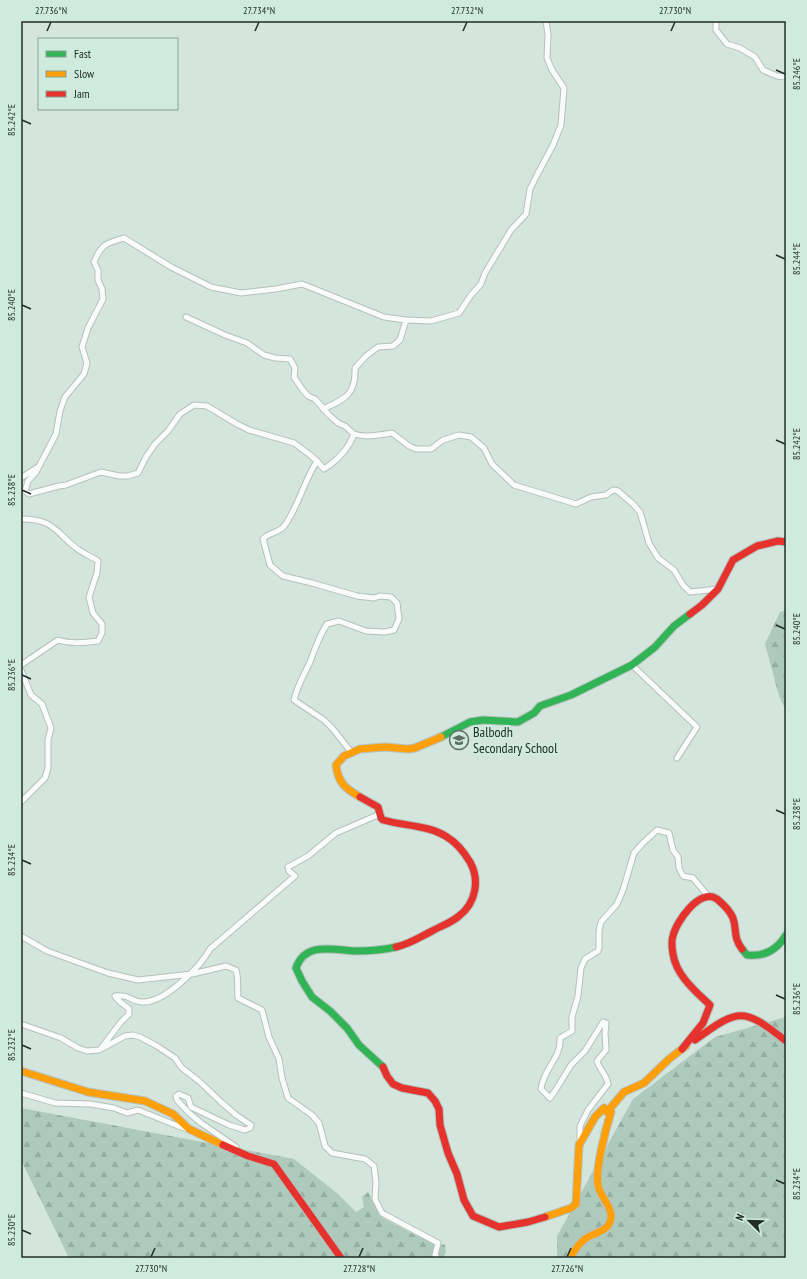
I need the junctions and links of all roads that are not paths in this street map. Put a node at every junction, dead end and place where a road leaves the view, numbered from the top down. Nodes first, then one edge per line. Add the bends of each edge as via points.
1 (546, 21) edge
2 (716, 21) edge
3 (786, 78) edge
4 (186, 317) dead end
5 (406, 320) junction
6 (323, 409) junction
7 (354, 434) junction
8 (317, 461) junction
9 (39, 467) junction
10 (21, 478) edge
11 (21, 519) edge
12 (786, 542) edge
13 (718, 589) junction
14 (21, 665) edge
15 (632, 665) junction
16 (21, 670) edge
17 (351, 752) junction
18 (678, 758) dead end
19 (21, 802) edge
20 (380, 814) junction
21 (709, 897) junction
22 (786, 935) edge
23 (21, 936) edge
24 (192, 974) junction
25 (21, 1024) edge
26 (786, 1041) edge
27 (102, 1048) junction
28 (682, 1049) junction
29 (21, 1071) edge
30 (21, 1093) edge
31 (607, 1112) junction
32 (189, 1129) junction
33 (579, 1145) junction
34 (248, 1156) junction
35 (341, 1258) edge
36 (437, 1258) edge
37 (570, 1258) edge

1 - 5 street via 547,58 564,88 564,105 561,124 553,146 530,189 526,214 511,230 481,284 459,313 431,321
2 - 3 street via 716,30 726,44 740,48 755,57 762,70
4 - 6 street via 247,343 264,355 290,359 295,368 294,377 308,396 315,399
5 - 6 street via 400,340 393,346 378,347 366,356 355,368 356,376 352,390 341,401
5 - 9 street via 384,317 302,284 276,290 241,293 211,287 171,267 124,238 112,242 103,246 94,262 103,299 88,328 82,347 87,363 84,374 65,397 56,434
6 - 7 street
7 - 8 street via 350,445 335,462 324,470
7 - 13 street via 374,436 392,433 416,449 431,449 443,440 459,435 471,437 484,448 492,464 514,485 576,504 591,497 606,495 613,490 618,491 640,512 649,543 658,558 674,570 690,592
8 - 9 street via 294,443 243,427 207,406 194,405 180,414 155,444 138,473 119,476 101,472 66,485 29,494 25,492 28,481
8 - 17 street via 285,527 268,534 263,540 270,565 283,576 358,596 391,597 397,603 399,619 394,630 385,632 366,631 339,622 326,624 296,689 294,700 324,720
9 - 10 street
11 - 14 street via 34,519 53,526 79,550 98,561 89,597 93,613 102,624 102,633 98,641 86,643 58,640
12 - 13 main road via 778,541 757,546 733,560
13 - 15 main road
15 - 17 main road via 570,695 540,706 534,713 518,722 470,722 415,748 385,747
15 - 18 street via 697,727
16 - 19 street via 31,695 42,704 51,728 45,778
17 - 20 main road via 336,765 337,776 348,790 378,807
20 - 24 street via 336,833 308,856 288,867 295,876 210,949
20 - 33 main road via 383,820 434,831 451,839 473,867 477,886 474,896 458,918 413,942 360,952 319,949 306,954 296,968 302,981 312,997 330,1011 359,1045 384,1067 393,1084 432,1096 439,1109 440,1125 464,1200 473,1216 499,1226 528,1222 571,1208 576,1204
21 - 22 main road via 714,897 731,914 735,939 747,955 761,955 772,951
21 - 28 main road via 699,900 688,910 672,938 674,955 684,979 710,1005 699,1031
21 - 33 street via 693,878 684,876 669,834 657,830 634,853 617,904 601,922 598,951 585,959 581,968 578,996 572,1016 572,1031 560,1038 561,1046 542,1082 541,1089 550,1098 598,1028 603,1022 606,1024 606,1050 597,1061 608,1084 588,1110 580,1126
23 - 24 street via 47,950 122,977 138,980
24 - 27 street via 160,997 148,1001 140,1002 123,995 115,996 116,1000 129,1009 129,1014
24 - 36 street via 226,966 236,970 238,998 262,1010 269,1037 280,1059 288,1098 319,1123 325,1146 332,1153 365,1159 374,1166 375,1200 382,1213 438,1243 435,1255
25 - 27 street via 61,1038 87,1051
26 - 28 main road via 764,1023 742,1014 723,1020
27 - 34 street via 125,1036 133,1035 175,1058 182,1068 226,1107 251,1124 250,1128 245,1130 229,1125 191,1107 188,1098 179,1094 176,1096 177,1100 201,1123
28 - 31 main road via 644,1083 624,1092
29 - 32 main road via 88,1092 145,1101 173,1114
30 - 32 street via 55,1103 90,1104 127,1113 138,1110
31 - 33 main road via 604,1108 595,1117
31 - 37 main road via 611,1112 598,1170 598,1187 609,1205 611,1218 602,1232 589,1236 579,1244
32 - 34 main road
34 - 35 main road via 274,1164

